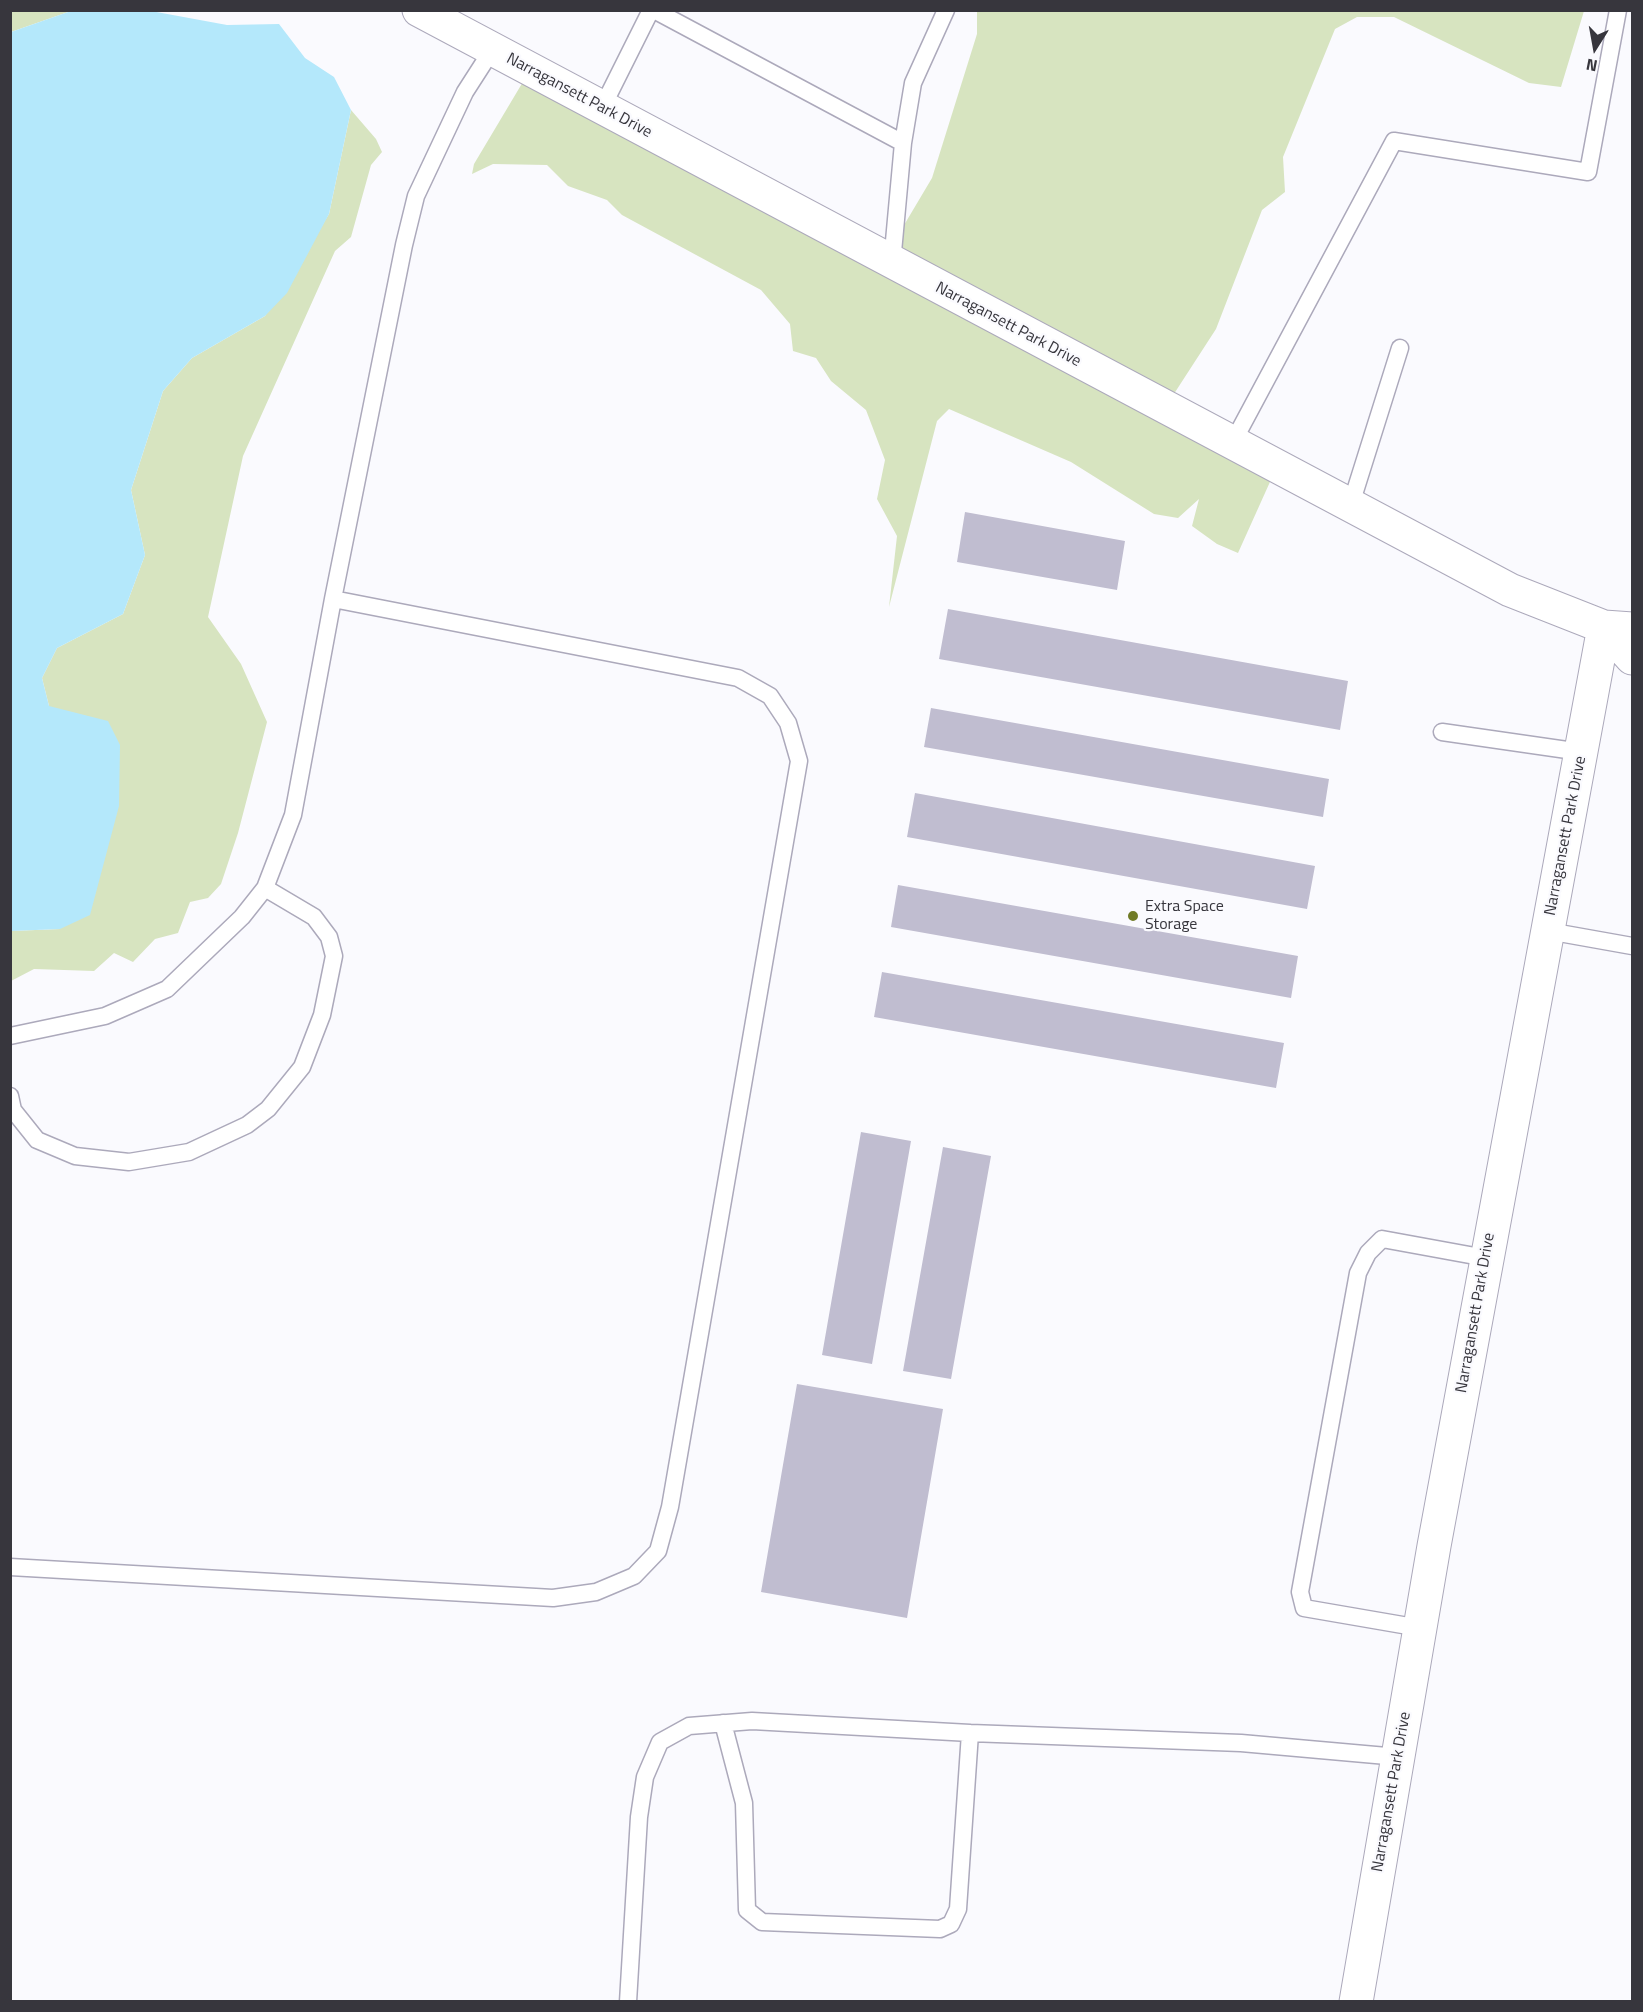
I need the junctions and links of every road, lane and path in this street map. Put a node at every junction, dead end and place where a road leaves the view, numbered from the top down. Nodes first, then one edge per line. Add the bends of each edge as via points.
1 (419, 10) edge
2 (653, 10) edge
3 (946, 10) edge
4 (1617, 10) edge
5 (492, 50) junction
6 (602, 108) junction
7 (903, 143) junction
8 (892, 263) junction
9 (1400, 348) dead end
10 (1232, 444) junction
11 (1351, 504) junction
12 (333, 598) junction
13 (1618, 628) edge
14 (1632, 658) edge
15 (1442, 732) dead end
16 (1581, 752) junction
17 (265, 888) junction
18 (1548, 931) junction
19 (1632, 946) edge
20 (10, 1036) edge
21 (10, 1096) edge
22 (1486, 1258) junction
23 (10, 1567) edge
24 (1420, 1628) junction
25 (723, 1724) junction
26 (970, 1733) junction
27 (1398, 1757) junction
28 (628, 2001) edge
29 (1356, 2001) edge

1 - 5 street, Narragansett Park Drive
2 - 6 lane
2 - 7 lane
3 - 7 lane via 913,83
4 - 10 lane via 1588,172 1394,141
5 - 6 street, Narragansett Park Drive
5 - 12 lane via 465,92 416,196
6 - 8 street, Narragansett Park Drive
7 - 8 lane
8 - 10 street, Narragansett Park Drive
9 - 11 lane
10 - 11 street, Narragansett Park Drive
11 - 13 street, Narragansett Park Drive via 1510,590
12 - 17 lane via 293,814
12 - 23 lane via 738,678 770,696 788,723 799,761 670,1507 658,1551 634,1576 596,1592 553,1598
13 - 14 street, Narragansett Park Drive
13 - 16 street, Narragansett Park Drive
15 - 16 lane
16 - 18 street, Narragansett Park Drive
17 - 20 lane via 242,917 167,988 105,1016
17 - 21 lane via 314,917 329,937 334,956 322,1015 302,1067 268,1109 247,1125 189,1152 129,1162 75,1156 37,1140 13,1110
18 - 19 lane
18 - 22 street, Narragansett Park Drive
22 - 24 street, Narragansett Park Drive
22 - 24 lane via 1382,1239 1368,1253 1358,1273 1300,1592 1304,1608
24 - 27 street, Narragansett Park Drive
25 - 26 lane via 752,1721
25 - 26 lane via 744,1803 747,1910 762,1922 940,1929 951,1924 958,1909
25 - 28 lane via 689,1726 660,1742 645,1778 639,1816
26 - 27 lane via 1241,1743
27 - 29 street, Narragansett Park Drive

